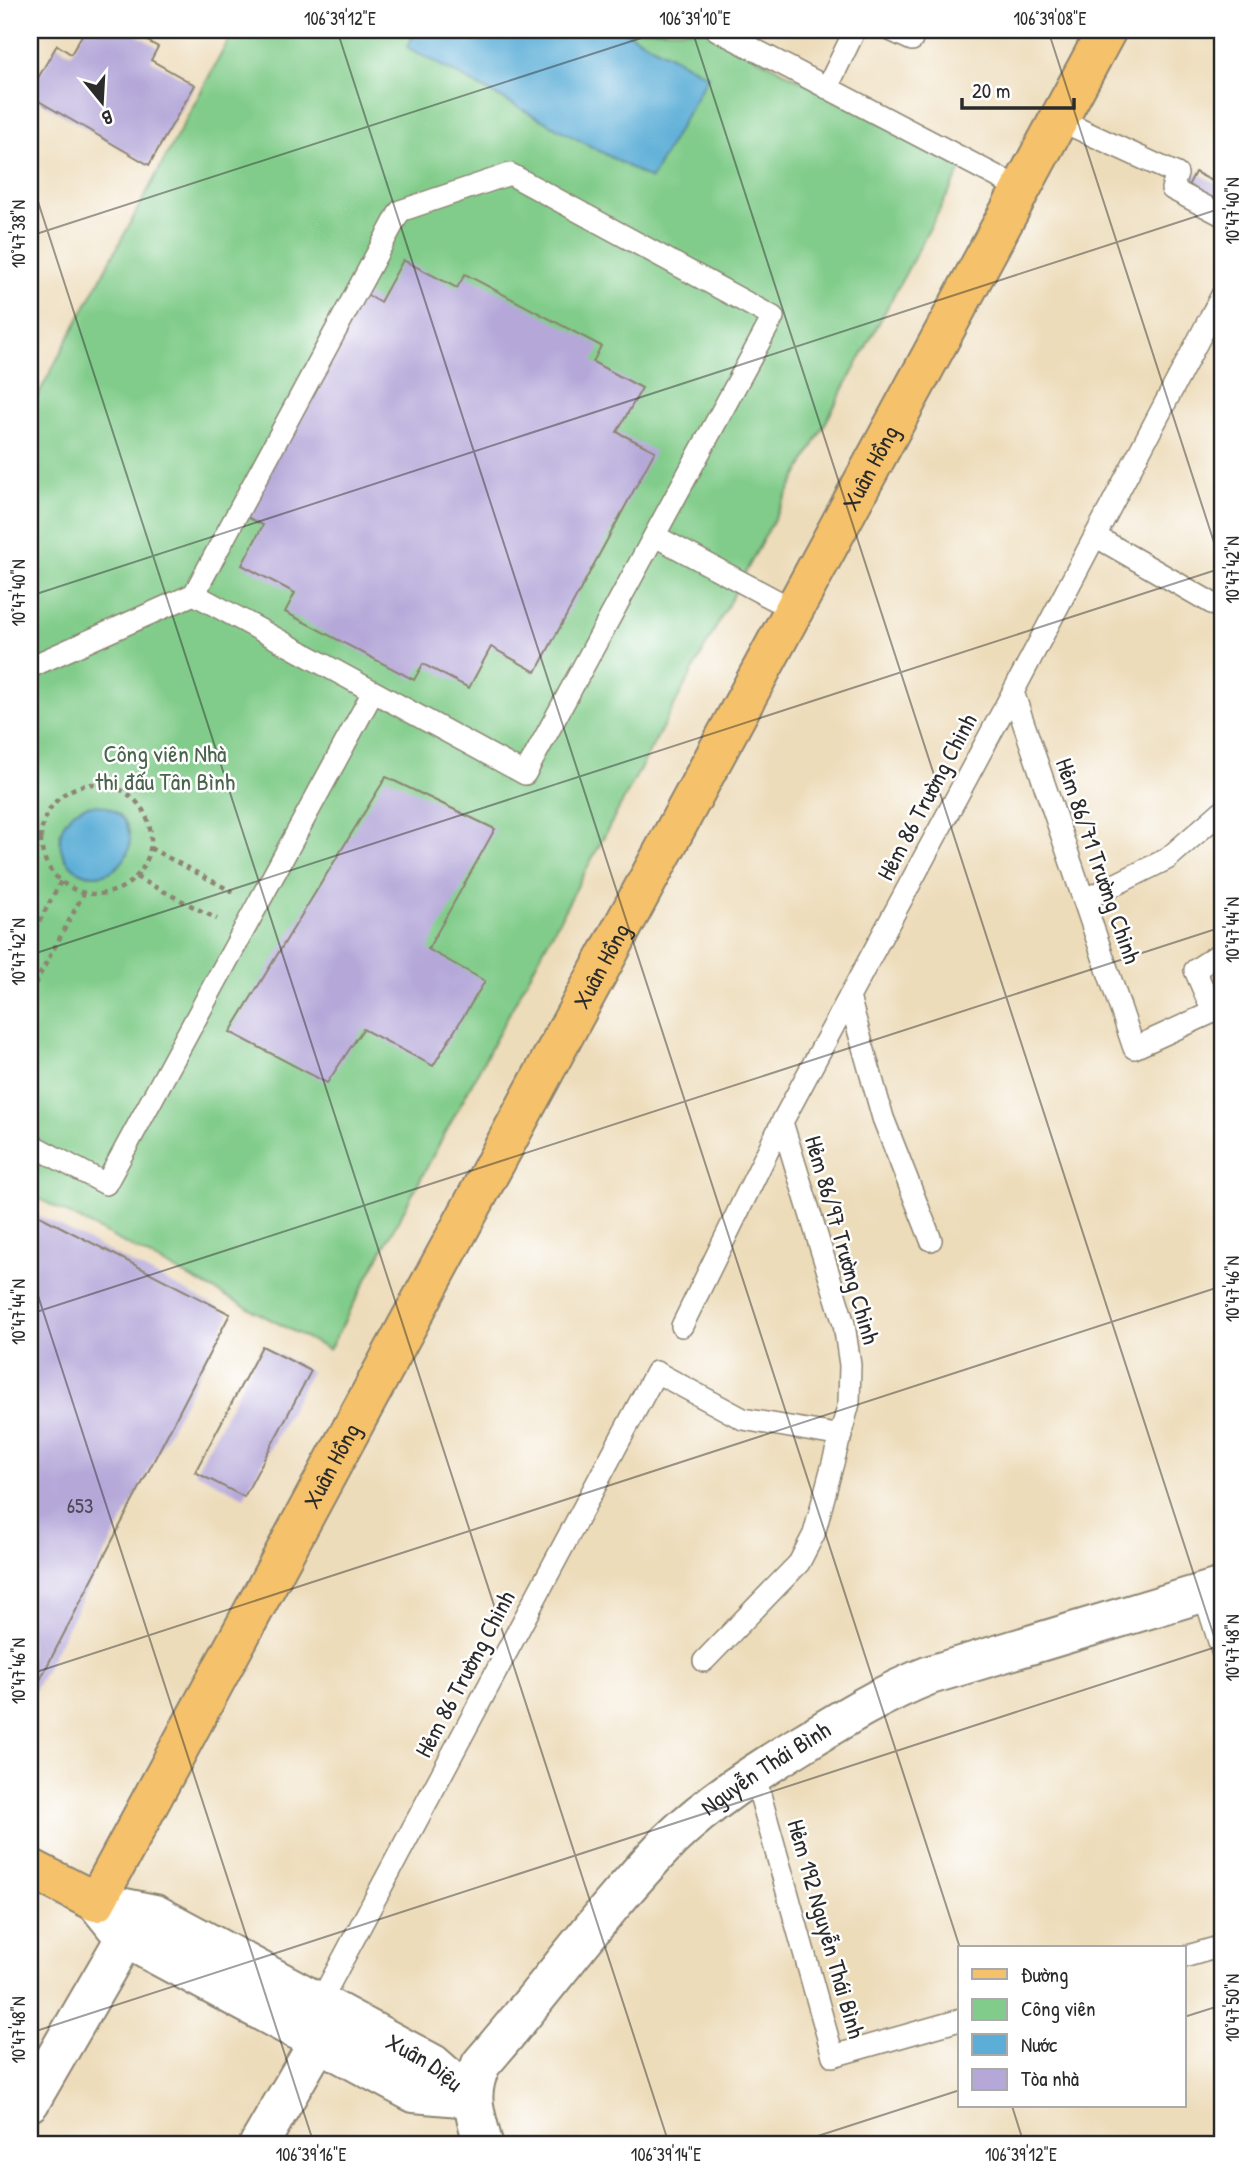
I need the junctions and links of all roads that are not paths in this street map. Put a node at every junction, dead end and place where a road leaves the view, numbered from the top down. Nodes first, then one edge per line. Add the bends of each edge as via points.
1 (717, 30) edge
2 (855, 30) edge
3 (890, 30) edge
4 (1107, 30) edge
5 (912, 40) dead end
6 (827, 88) junction
7 (1059, 120) junction
8 (1021, 189) junction
9 (1222, 215) edge
10 (1222, 295) edge
11 (655, 536) junction
12 (1094, 536) junction
13 (194, 594) junction
14 (1222, 609) edge
15 (794, 610) junction
16 (30, 667) edge
17 (373, 692) junction
18 (1013, 692) junction
19 (1222, 811) edge
20 (1084, 900) junction
21 (1222, 952) edge
22 (849, 998) junction
23 (782, 1122) junction
24 (30, 1144) edge
25 (931, 1240) dead end
26 (682, 1326) dead end
27 (842, 1436) junction
28 (1213, 1590) edge
29 (1222, 1651) edge
30 (704, 1661) dead end
31 (754, 1773) junction
32 (30, 1868) edge
33 (96, 1902) junction
34 (125, 1938) junction
35 (1222, 1946) edge
36 (1186, 1956) edge
37 (320, 2002) junction
38 (958, 2021) edge
39 (319, 2041) junction
40 (472, 2098) junction
41 (30, 2102) edge
42 (259, 2144) edge
43 (483, 2144) edge

1 - 6 lane
2 - 6 lane
3 - 5 lane
4 - 7 main road, Xuân Hồng
6 - 8 lane
7 - 8 main road, Xuân Hồng
7 - 9 lane via 1177,174 1172,189
8 - 15 main road, Xuân Hồng
10 - 12 lane, Hẻm 86 Trường Chinh
11 - 13 lane via 773,317 510,174 400,211
11 - 15 lane
11 - 17 lane via 525,774
12 - 14 lane
12 - 18 lane, Hẻm 86 Trường Chinh
13 - 16 lane
13 - 17 lane
15 - 33 main road, Xuân Hồng
17 - 24 lane via 106,1184
18 - 20 lane, Hẻm 86/71 Trường Chinh
18 - 22 lane, Hẻm 86 Trường Chinh
19 - 20 lane via 1167,859
20 - 21 lane, Hẻm 86/71 Trường Chinh via 1134,1048 1213,1012 1195,970
22 - 23 lane, Hẻm 86 Trường Chinh
22 - 25 lane via 883,1118
23 - 26 lane, Hẻm 86 Trường Chinh
23 - 27 lane, Hẻm 86/97 Trường Chinh via 844,1324 850,1364
27 - 30 lane, Hẻm 86/97 Trường Chinh via 814,1534 799,1563
27 - 37 lane, Hẻm 86 Trường Chinh via 743,1419 656,1372
28 - 29 lane
28 - 31 street, Nguyễn Thái Bình via 894,1689
31 - 38 lane, Hẻm 192 Nguyễn Thái Bình via 833,2056
31 - 40 street, Nguyễn Thái Bình via 706,1807 636,1877 481,2064
32 - 33 main road, Xuân Diệu
33 - 34 street, Xuân Diệu
33 - 37 street, Xuân Diệu via 155,1914
34 - 39 street, Xuân Diệu
34 - 41 street
35 - 36 lane
37 - 40 street, Xuân Diệu via 433,2064
39 - 40 street, Xuân Diệu via 414,2093
39 - 42 street
40 - 43 street, Nguyễn Thái Bình

